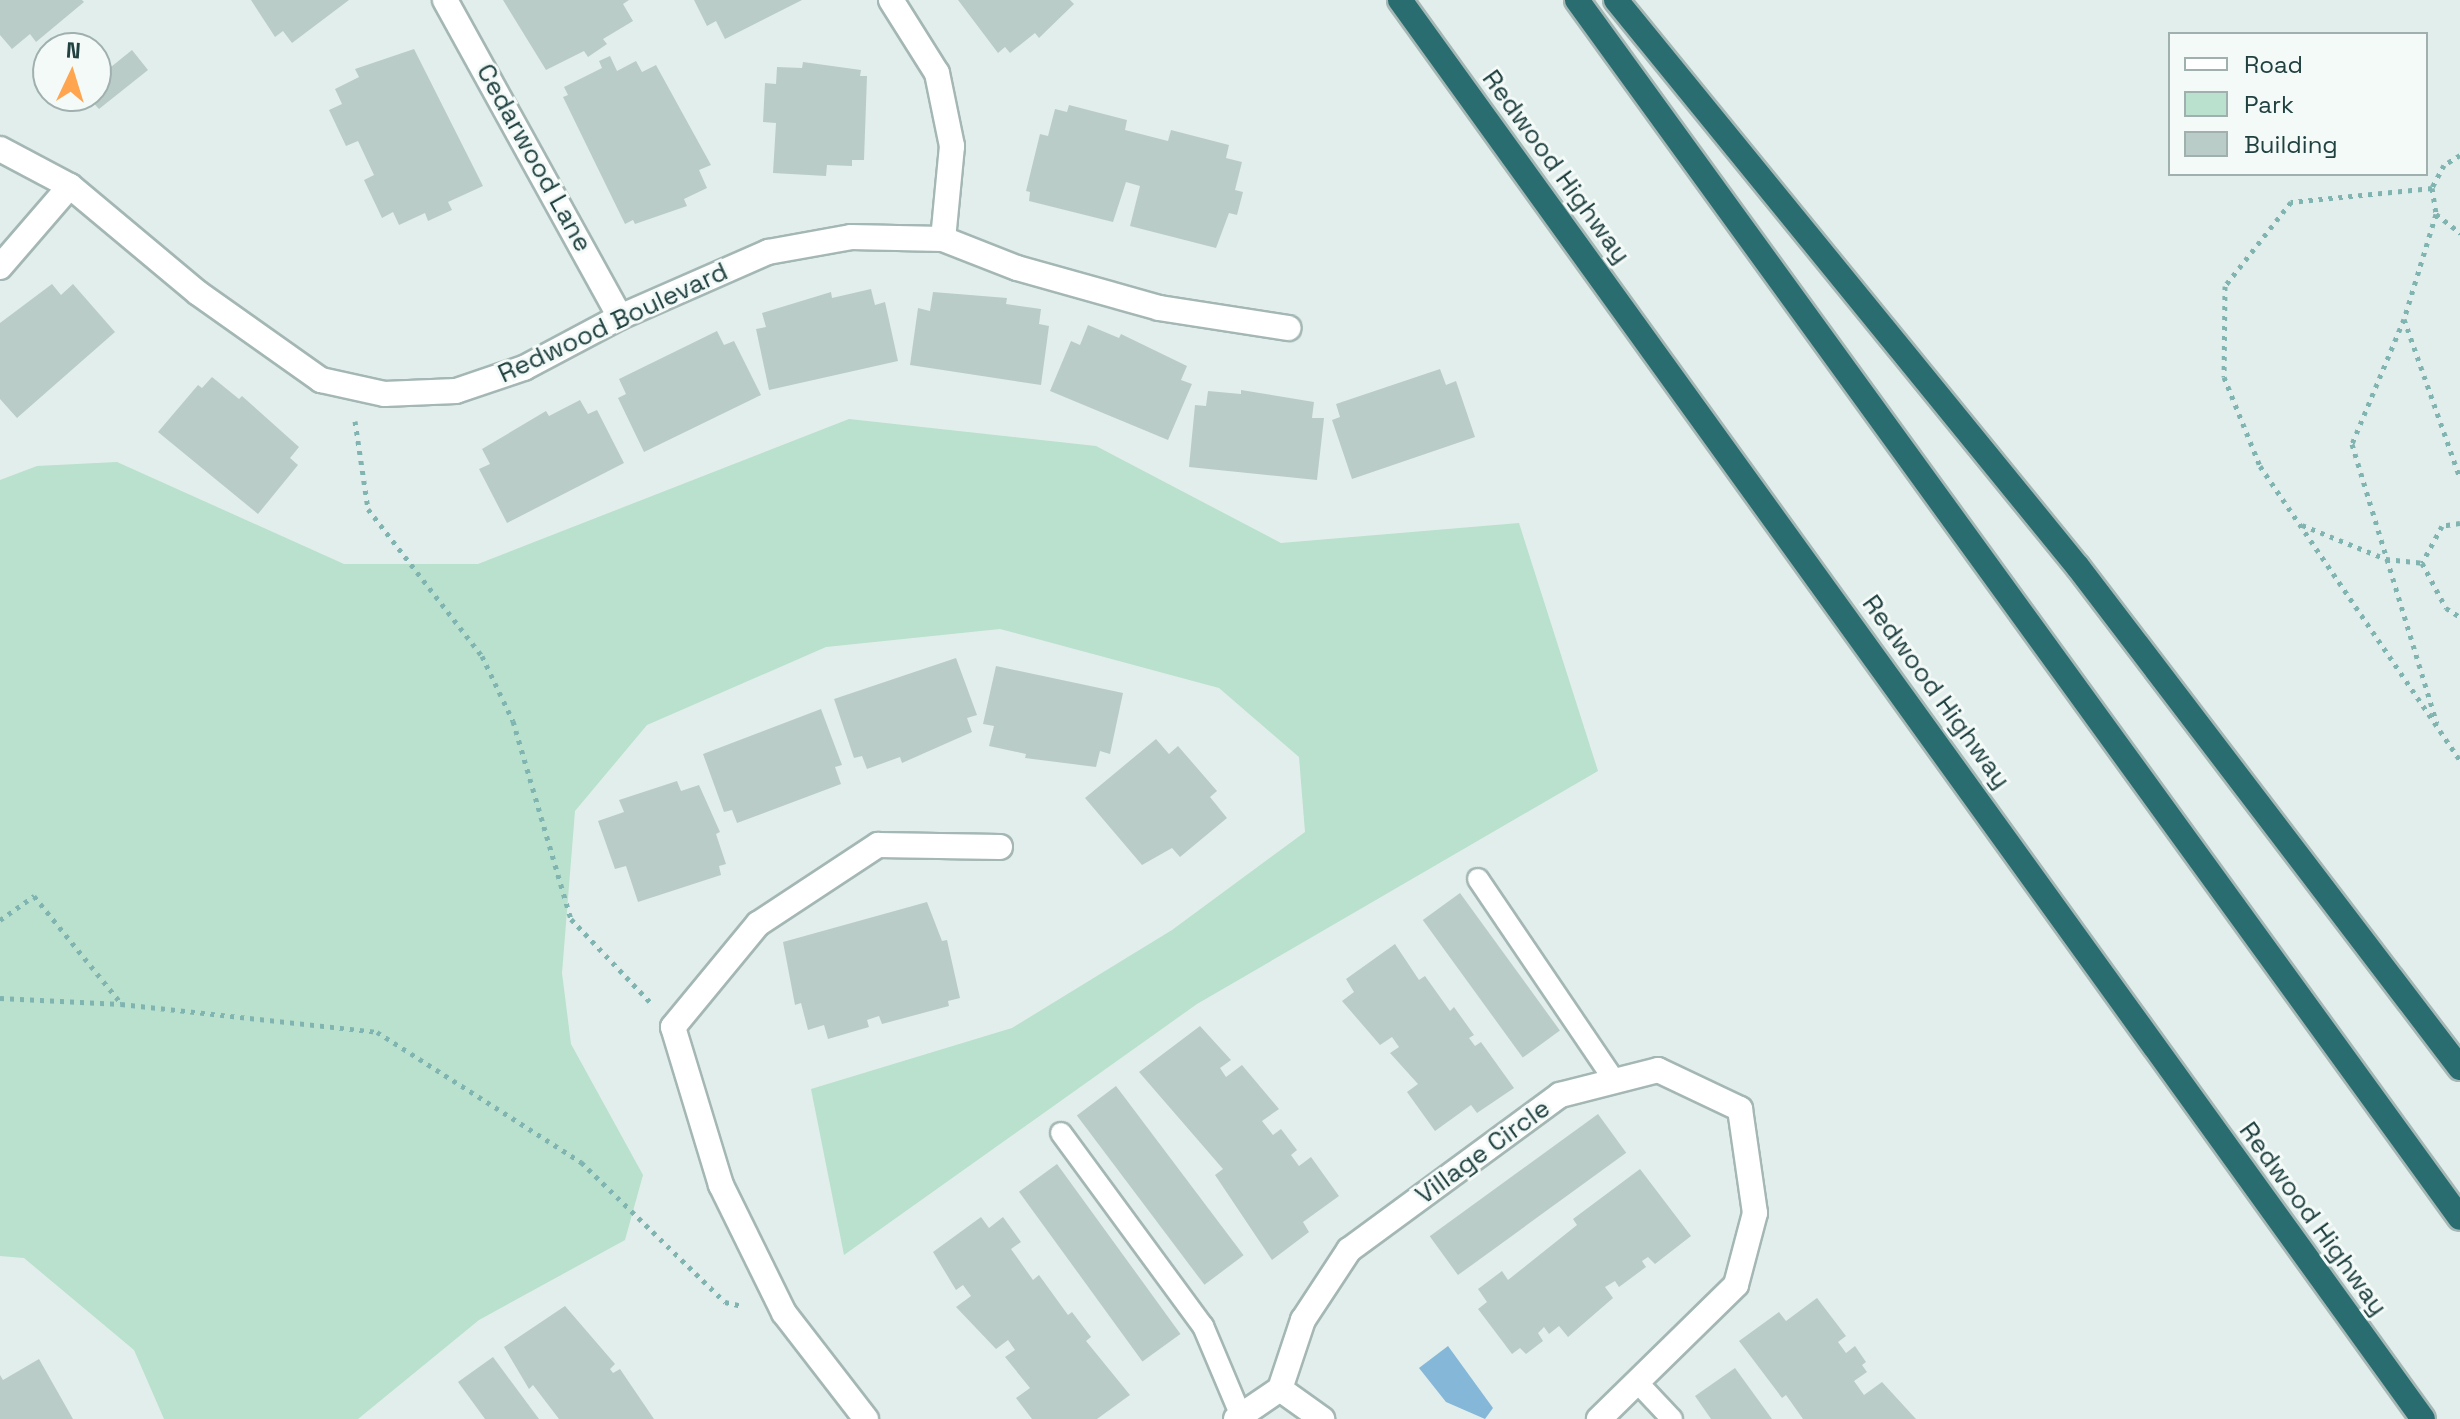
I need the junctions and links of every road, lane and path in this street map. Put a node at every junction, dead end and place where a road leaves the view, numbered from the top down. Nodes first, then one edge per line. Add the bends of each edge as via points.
1 (445, 0) edge
2 (891, 0) edge
3 (1400, 0) edge
4 (1577, 0) edge
5 (1616, 0) edge
6 (0, 149) edge
7 (2460, 155) edge
8 (70, 186) junction
9 (2432, 188) junction
10 (2436, 214) junction
11 (2460, 233) edge
12 (943, 239) junction
13 (0, 267) edge
14 (620, 317) junction
15 (2404, 319) junction
16 (1288, 328) dead end
17 (350, 387) junction
18 (2460, 478) edge
19 (2460, 523) edge
20 (2301, 525) junction
21 (2386, 559) junction
22 (2422, 563) junction
23 (2460, 617) edge
24 (2438, 728) junction
25 (2460, 760) edge
26 (1000, 847) dead end
27 (1478, 879) dead end
28 (0, 920) edge
29 (0, 998) edge
30 (121, 1004) junction
31 (673, 1027) junction
32 (2460, 1068) edge
33 (1615, 1081) junction
34 (1061, 1133) dead end
35 (2460, 1218) edge
36 (784, 1313) junction
37 (2390, 1375) junction
38 (1637, 1382) junction
39 (1280, 1389) junction
40 (1239, 1417) edge
41 (866, 1419) edge
42 (1322, 1419) edge
43 (1599, 1419) edge
44 (1672, 1419) edge
45 (2407, 1419) edge
46 (2423, 1419) edge

1 - 14 street, Cedarwood Lane
2 - 12 street via 937,73 952,146
3 - 37 highway, Redwood Highway
4 - 35 highway
5 - 32 highway via 2078,567
6 - 8 street, Redwood Boulevard
7 - 9 path via 2444,165
8 - 13 street
8 - 17 street, Redwood Boulevard via 254,334 321,380
9 - 10 path
9 - 20 path via 2291,202 2225,286 2224,377 2260,466
10 - 11 path
10 - 15 path
12 - 14 street, Redwood Boulevard via 851,237 768,252
12 - 16 street, Redwood Boulevard via 1017,268 1159,308
14 - 17 street, Redwood Boulevard via 524,368 456,391 384,394
15 - 18 path
15 - 21 path via 2352,444
17 - 31 path via 368,509 482,656 513,721 571,919
19 - 22 path via 2442,526
20 - 21 path
20 - 24 path
21 - 22 path
21 - 24 path
22 - 23 path via 2446,608
24 - 25 path
26 - 31 street via 878,845 758,924
27 - 33 lane
28 - 30 path via 34,896
29 - 30 path
30 - 36 path via 377,1032 581,1162 725,1302
31 - 36 street via 721,1185
33 - 38 street, Village Circle via 1658,1070 1740,1109 1755,1213 1736,1285
33 - 39 street, Village Circle via 1560,1095 1349,1250 1303,1320
34 - 40 lane via 1203,1326
36 - 41 street
37 - 45 highway
37 - 46 highway, Redwood Highway
38 - 43 street, Village Circle
38 - 44 lane
39 - 40 street
39 - 42 street

